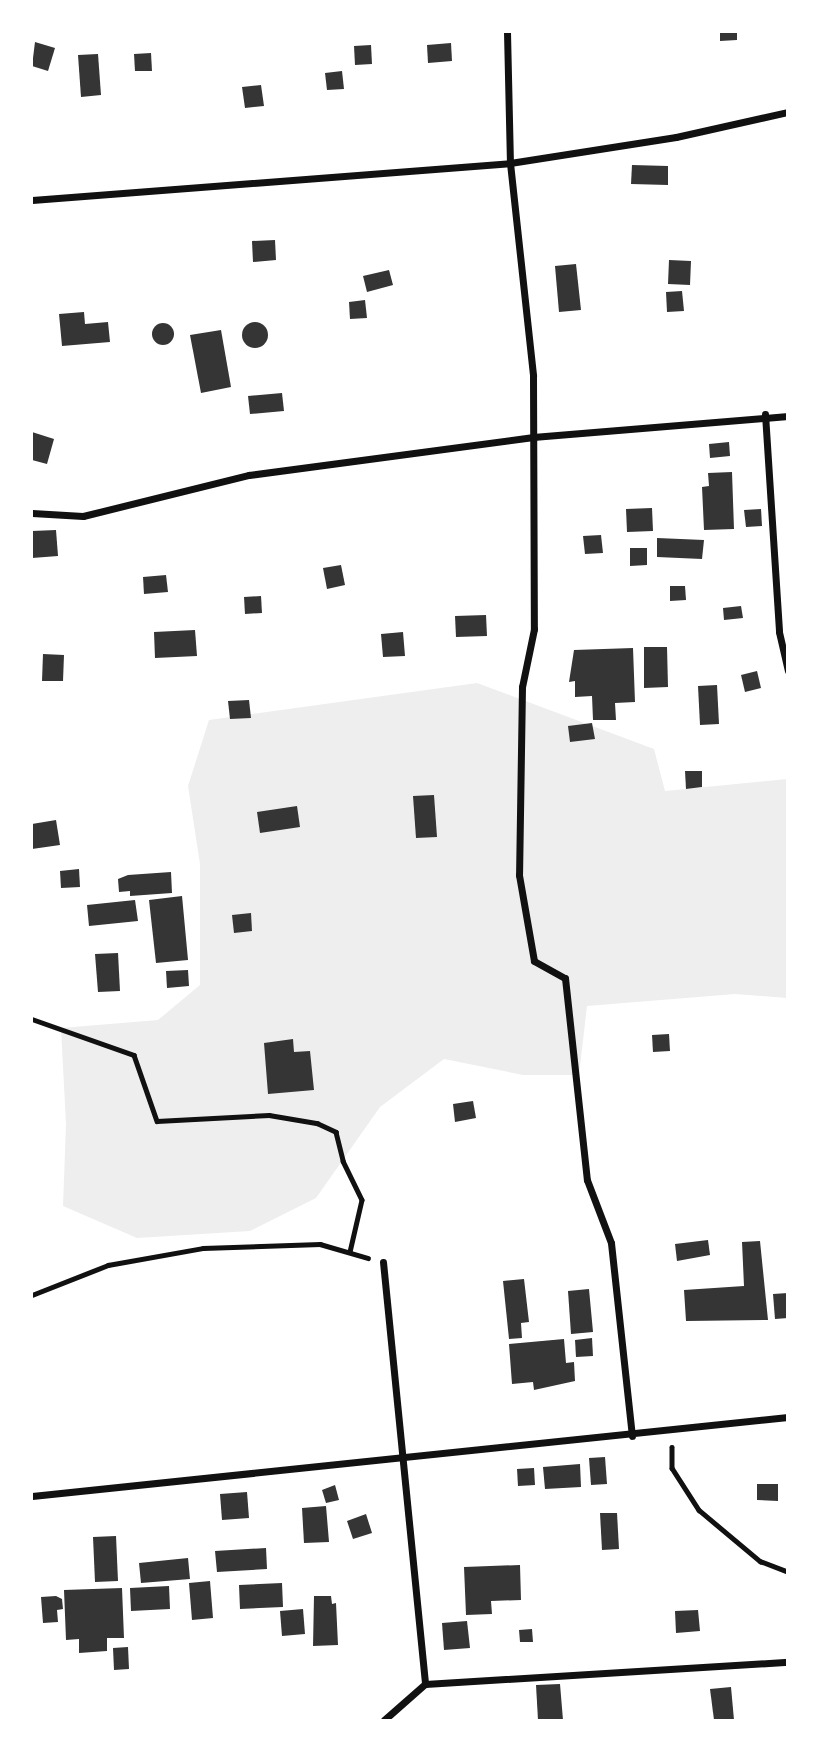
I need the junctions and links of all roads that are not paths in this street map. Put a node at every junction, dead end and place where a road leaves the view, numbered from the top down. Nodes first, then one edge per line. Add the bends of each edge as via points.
1 (507, 32) edge
2 (788, 112) edge
3 (510, 163) junction
4 (32, 200) edge
5 (765, 414) junction
6 (788, 416) edge
7 (533, 438) junction
8 (32, 513) edge
9 (788, 671) edge
10 (383, 1262) road end
11 (788, 1417) edge
12 (632, 1436) junction
13 (32, 1496) edge
14 (788, 1662) edge
15 (425, 1684) junction
16 (384, 1720) edge

1 - 3 street
2 - 3 street via 676,137
3 - 4 street
3 - 7 street via 533,376
5 - 6 street
5 - 7 street
5 - 9 street via 779,632
7 - 8 street via 249,475 83,516
7 - 12 street via 534,629 522,687 519,875 534,961 565,978 587,1180 611,1243
10 - 15 street
11 - 12 street
12 - 13 street
14 - 15 street
15 - 16 street

